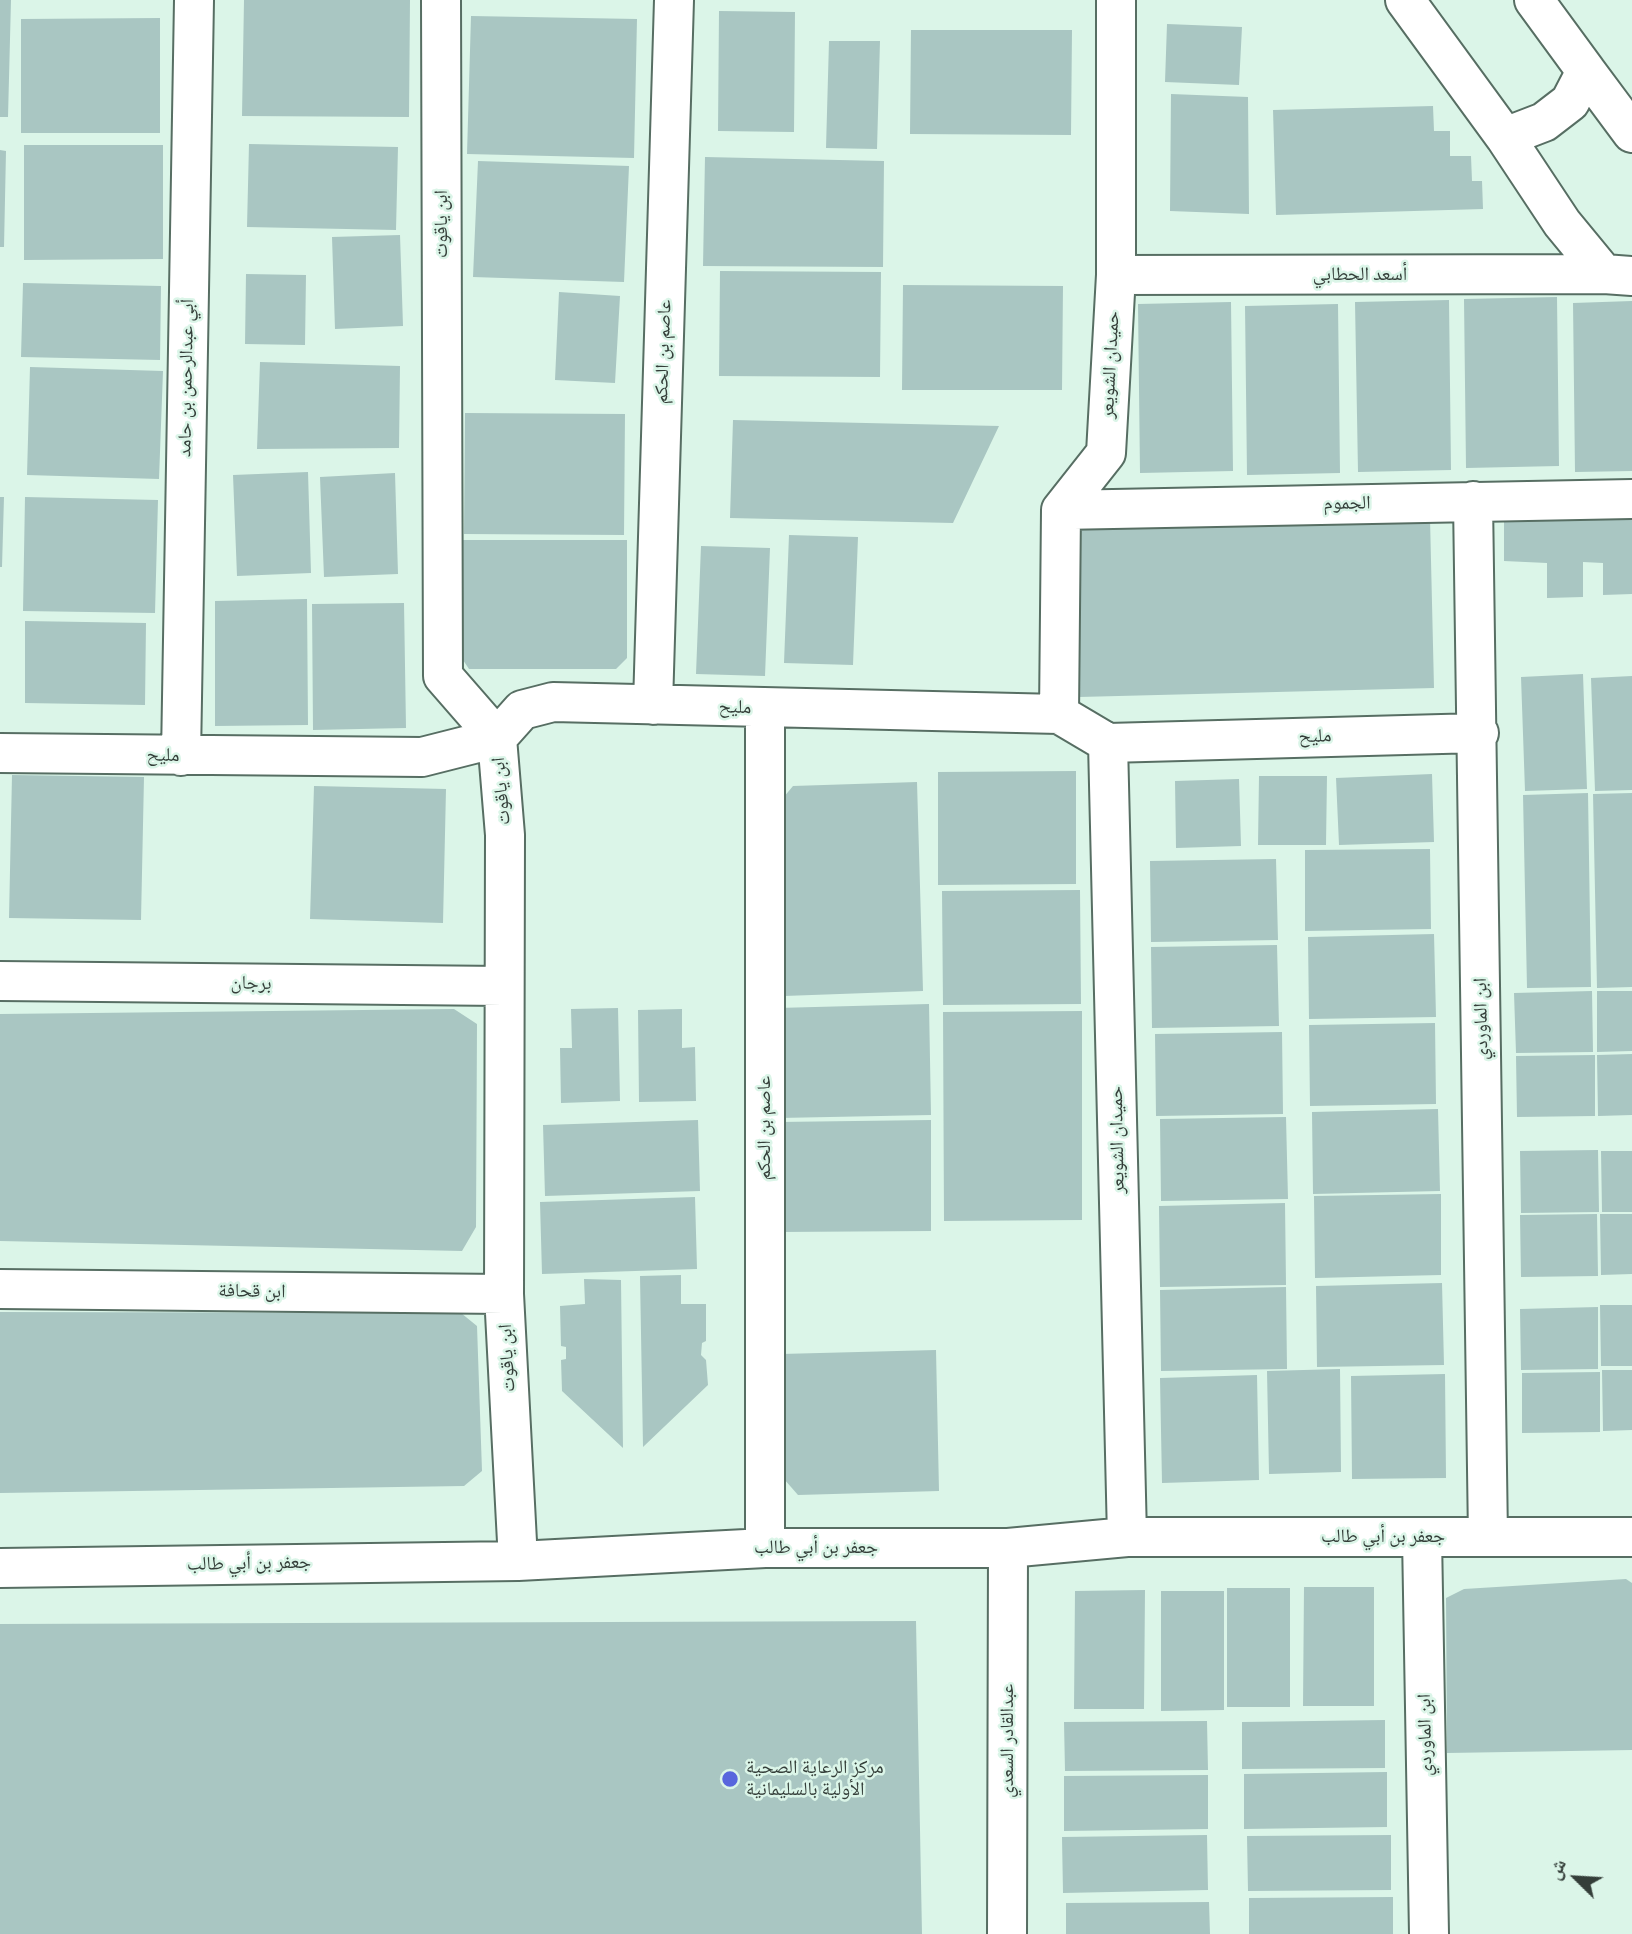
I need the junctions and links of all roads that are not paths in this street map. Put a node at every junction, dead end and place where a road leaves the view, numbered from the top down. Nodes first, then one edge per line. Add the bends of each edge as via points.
1 (194, 0) edge
2 (441, 0) edge
3 (674, 0) edge
4 (1116, 0) edge
5 (1405, 0) edge
6 (1534, 0) edge
7 (1586, 71) junction
8 (1632, 133) edge
9 (1504, 137) junction
10 (1562, 223) junction
11 (1632, 248) edge
12 (1116, 275) junction
13 (1618, 275) edge
14 (1632, 499) edge
15 (1473, 501) junction
16 (1061, 510) junction
17 (653, 705) junction
18 (765, 709) junction
19 (1059, 714) junction
20 (1479, 733) junction
21 (497, 738) junction
22 (1108, 743) junction
23 (0, 753) edge
24 (181, 757) junction
25 (0, 981) edge
26 (503, 986) junction
27 (0, 1289) edge
28 (504, 1294) junction
29 (1422, 1536) junction
30 (1128, 1537) junction
31 (1488, 1537) junction
32 (1632, 1537) edge
33 (765, 1548) junction
34 (1008, 1548) junction
35 (518, 1561) junction
36 (0, 1568) edge
37 (1007, 1934) edge
38 (1429, 1934) edge

1 - 24 street, أبي عبدالرحمن بن حامد
2 - 21 street, ابن ياقوت via 443,676
3 - 17 street, عاصم بن الحكم
4 - 12 street, حميدان الشويعر
5 - 9 street
6 - 7 street
7 - 8 street
7 - 9 street via 1570,102 1545,122
9 - 10 street
10 - 11 street via 1619,257
10 - 13 street
12 - 13 street, أسعد الحطابي
12 - 16 street, حميدان الشويعر via 1106,453
14 - 15 street, الجموم
15 - 16 street, الجموم
15 - 20 street, ابن الماوردي
16 - 19 street
17 - 18 street, مليح
17 - 21 street, مليح via 553,702 522,710
18 - 19 street, مليح
18 - 33 street, عاصم بن الحكم
19 - 22 street, مليح
20 - 22 street, مليح
20 - 31 street, ابن الماوردي
21 - 24 street, مليح via 422,757
21 - 26 street, ابن ياقوت via 505,835
22 - 30 street, حميدان الشويعر
23 - 24 street, مليح
25 - 26 street, برجان
26 - 28 street, ابن ياقوت
27 - 28 street, ابن قحافة
28 - 35 street, ابن ياقوت
29 - 30 street, جعفر بن أبي طالب
29 - 31 street, جعفر بن أبي طالب
29 - 38 street, ابن الماوردي
30 - 34 street, جعفر بن أبي طالب
31 - 32 street, جعفر بن أبي طالب
33 - 34 street, جعفر بن أبي طالب
33 - 35 street, جعفر بن أبي طالب
34 - 37 street, عبدالقادر السعدي
35 - 36 street, جعفر بن أبي طالب

